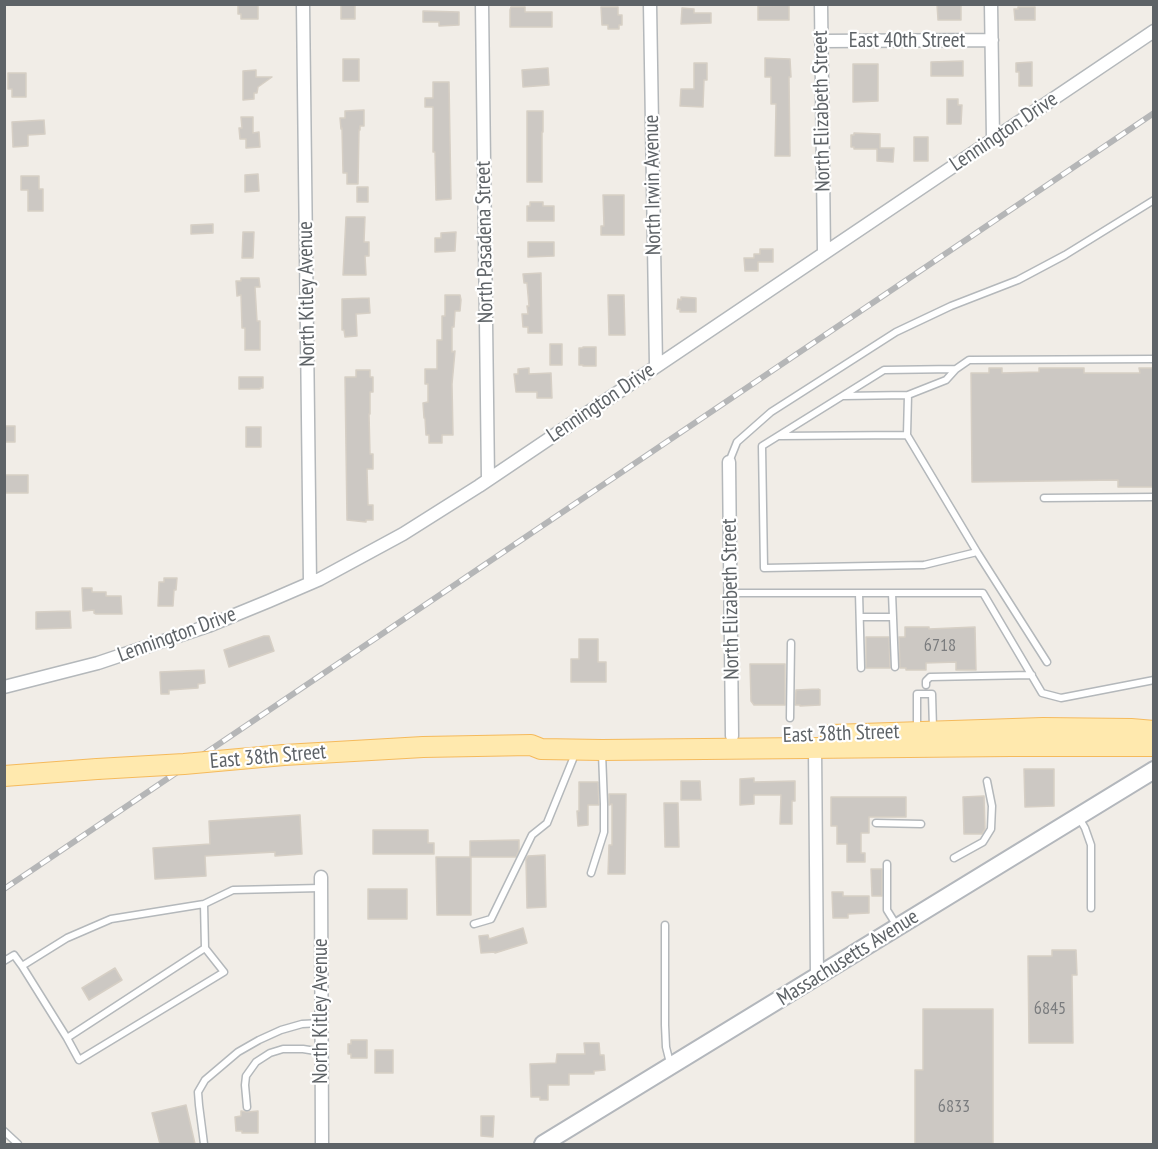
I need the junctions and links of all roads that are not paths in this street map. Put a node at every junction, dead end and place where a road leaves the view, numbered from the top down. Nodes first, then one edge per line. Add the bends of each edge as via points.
1 (303, 4) edge
2 (482, 4) edge
3 (650, 4) edge
4 (821, 4) edge
5 (991, 4) edge
6 (1154, 31) edge
7 (992, 40) junction
8 (821, 41) junction
9 (993, 139) junction
10 (1154, 200) edge
11 (824, 253) junction
12 (1154, 359) edge
13 (656, 366) junction
14 (956, 369) junction
15 (908, 395) junction
16 (842, 396) junction
17 (908, 435) junction
18 (778, 436) junction
19 (729, 462) joint
20 (488, 479) junction
21 (1154, 497) edge
22 (1044, 498) dead end
23 (976, 552) junction
24 (310, 583) junction
25 (731, 593) junction
26 (859, 593) junction
27 (892, 593) junction
28 (860, 617) junction
29 (893, 617) junction
30 (791, 643) dead end
31 (1047, 662) dead end
32 (895, 667) dead end
33 (861, 668) dead end
34 (1032, 675) junction
35 (1154, 680) edge
36 (926, 685) junction
37 (4, 687) edge
38 (917, 694) junction
39 (932, 694) junction
40 (790, 718) dead end
41 (1154, 731) edge
42 (925, 732) junction
43 (732, 736) junction
44 (531, 745) junction
45 (1154, 746) edge
46 (814, 748) junction
47 (573, 750) junction
48 (602, 750) junction
49 (1154, 770) edge
50 (4, 776) edge
51 (987, 781) dead end
52 (1078, 816) junction
53 (876, 823) dead end
54 (921, 824) dead end
55 (954, 858) dead end
56 (887, 864) dead end
57 (591, 873) dead end
58 (321, 883) joint
59 (204, 904) junction
60 (1091, 908) dead end
61 (474, 924) dead end
62 (665, 925) dead end
63 (898, 927) junction
64 (205, 948) junction
65 (4, 961) edge
66 (22, 966) junction
67 (817, 977) junction
68 (322, 1023) junction
69 (67, 1038) junction
70 (322, 1052) junction
71 (670, 1067) junction
72 (247, 1107) dead end
73 (4, 1131) edge
74 (18, 1144) edge
75 (204, 1144) edge
76 (322, 1144) edge
77 (543, 1144) edge

1 - 24 street, North Kitley Avenue
2 - 20 street, North Pasadena Street
3 - 13 street, North Irwin Avenue
4 - 8 street, North Elizabeth Street
5 - 7 street
6 - 9 street, Lennington Drive
7 - 8 street, East 40th Street
7 - 9 street
8 - 11 street, North Elizabeth Street
9 - 11 street, Lennington Drive
10 - 19 lane via 1018,280 896,332 771,412 737,442
11 - 13 street, Lennington Drive
12 - 14 lane via 969,360
13 - 20 street, Lennington Drive
14 - 15 lane via 946,380
14 - 16 lane via 884,370
15 - 16 lane
15 - 17 lane
16 - 18 lane
17 - 18 lane
17 - 23 lane
18 - 23 lane via 762,446 764,568 924,565
19 - 25 street, North Elizabeth Street
20 - 24 street, Lennington Drive via 403,534
21 - 22 lane
23 - 31 lane
24 - 37 street, Lennington Drive via 140,650
25 - 26 lane
25 - 43 street, North Elizabeth Street
26 - 27 lane
26 - 28 lane
27 - 29 lane
27 - 34 lane via 983,593
28 - 29 lane
28 - 33 lane
29 - 32 lane
30 - 40 lane
34 - 35 lane via 1042,693 1061,698
34 - 36 lane via 930,677
36 - 38 lane
36 - 39 lane
38 - 39 lane
38 - 42 lane
39 - 42 lane
41 - 42 main road, East 38th Street via 1043,728
42 - 43 main road, East 38th Street
43 - 44 main road, East 38th Street via 540,738
44 - 47 main road, East 38th Street
44 - 50 main road, East 38th Street, bridge via 284,755
45 - 46 main road, East 38th Street
46 - 48 main road, East 38th Street
46 - 67 street
47 - 48 main road, East 38th Street
47 - 61 lane via 573,759 547,823 532,835 491,919
48 - 57 lane via 604,832
49 - 52 main road, Massachusetts Avenue
51 - 55 lane via 992,806 990,829 983,842
52 - 60 lane via 1091,845
52 - 63 main road, Massachusetts Avenue
53 - 54 lane
56 - 63 lane via 887,910
58 - 59 lane via 233,890
58 - 68 street, North Kitley Avenue
59 - 64 lane
59 - 66 lane via 111,918 67,938
62 - 71 lane via 665,1025
63 - 67 main road, Massachusetts Avenue
64 - 69 lane
64 - 69 lane via 224,972 79,1060
65 - 66 lane via 14,955
66 - 69 lane
67 - 71 main road, Massachusetts Avenue
68 - 70 street, North Kitley Avenue
68 - 75 lane via 302,1024 260,1040 238,1052 205,1080 198,1092
70 - 72 lane via 283,1049 256,1062 246,1076
70 - 76 street, North Kitley Avenue
71 - 77 main road, Massachusetts Avenue
73 - 74 lane

